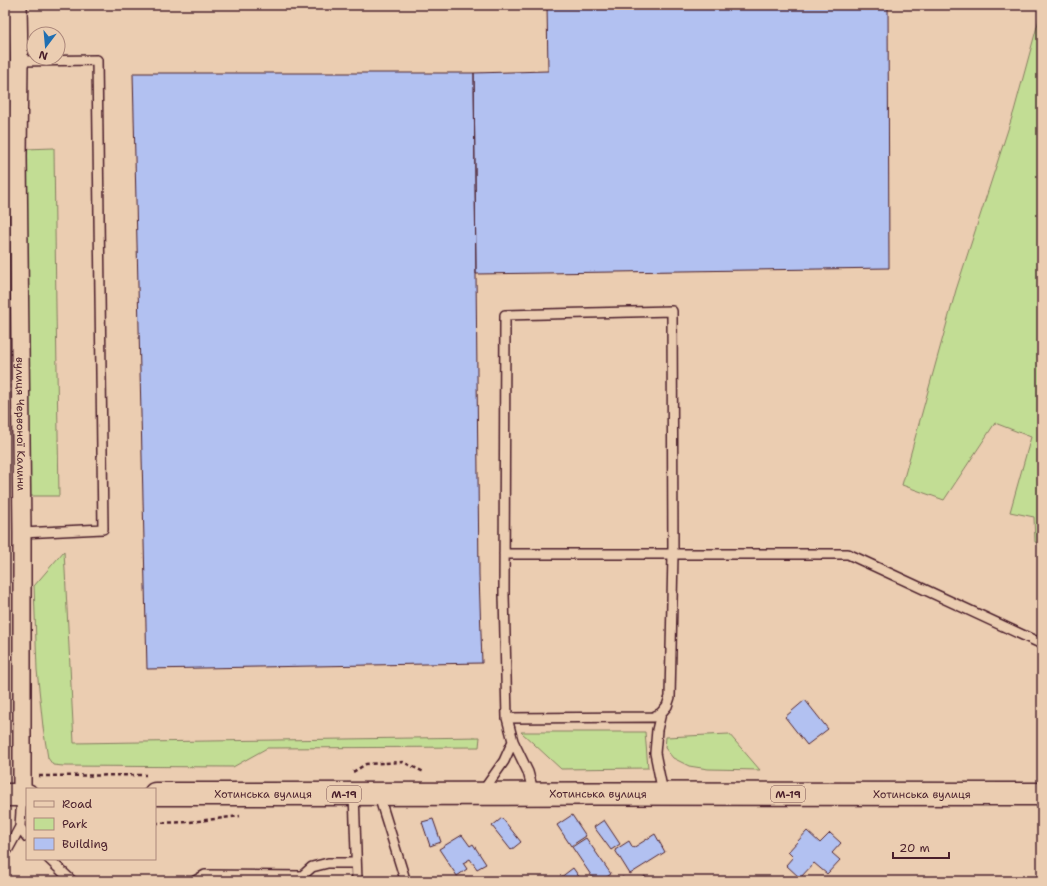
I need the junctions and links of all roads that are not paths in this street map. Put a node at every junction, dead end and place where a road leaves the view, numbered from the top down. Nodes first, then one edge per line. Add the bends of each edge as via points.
1 (18, 5) edge
2 (19, 61) junction
3 (22, 533) junction
4 (504, 554) junction
5 (673, 554) junction
6 (1042, 644) edge
7 (661, 713) junction
8 (507, 718) junction
9 (512, 741) junction
10 (378, 793) junction
11 (156, 794) edge
12 (354, 794) junction
13 (482, 794) junction
14 (534, 794) junction
15 (1042, 794) edge
16 (18, 795) edge
17 (664, 795) junction
18 (20, 827) junction
19 (26, 836) edge
20 (5, 852) edge
21 (50, 860) edge
22 (356, 863) junction
23 (404, 876) dead end
24 (72, 881) edge
25 (195, 881) edge
26 (357, 881) edge

1 - 2 street, вулиця Червоної Калини
2 - 3 street, вулиця Червоної Калини
2 - 3 lane via 97,60 103,529
3 - 16 street, вулиця Червоної Калини
4 - 5 lane
4 - 5 lane via 505,315 672,311
4 - 8 lane
5 - 6 lane via 848,554
5 - 7 lane via 670,697
7 - 8 lane via 653,717
7 - 17 lane via 655,752
8 - 9 lane
9 - 13 lane via 504,761
9 - 14 lane via 528,772
10 - 12 highway, Хотинська вулиця / М-19
10 - 13 highway, Хотинська вулиця / М-19
10 - 23 lane
11 - 12 highway, Хотинська вулиця / М-19
12 - 22 lane
13 - 14 highway, Хотинська вулиця / М-19
14 - 17 highway, Хотинська вулиця / М-19
15 - 17 highway, Хотинська вулиця / М-19
16 - 18 lane
18 - 19 lane
18 - 20 lane
21 - 24 lane
22 - 25 lane via 328,863 312,867 302,876 205,875
22 - 26 lane

